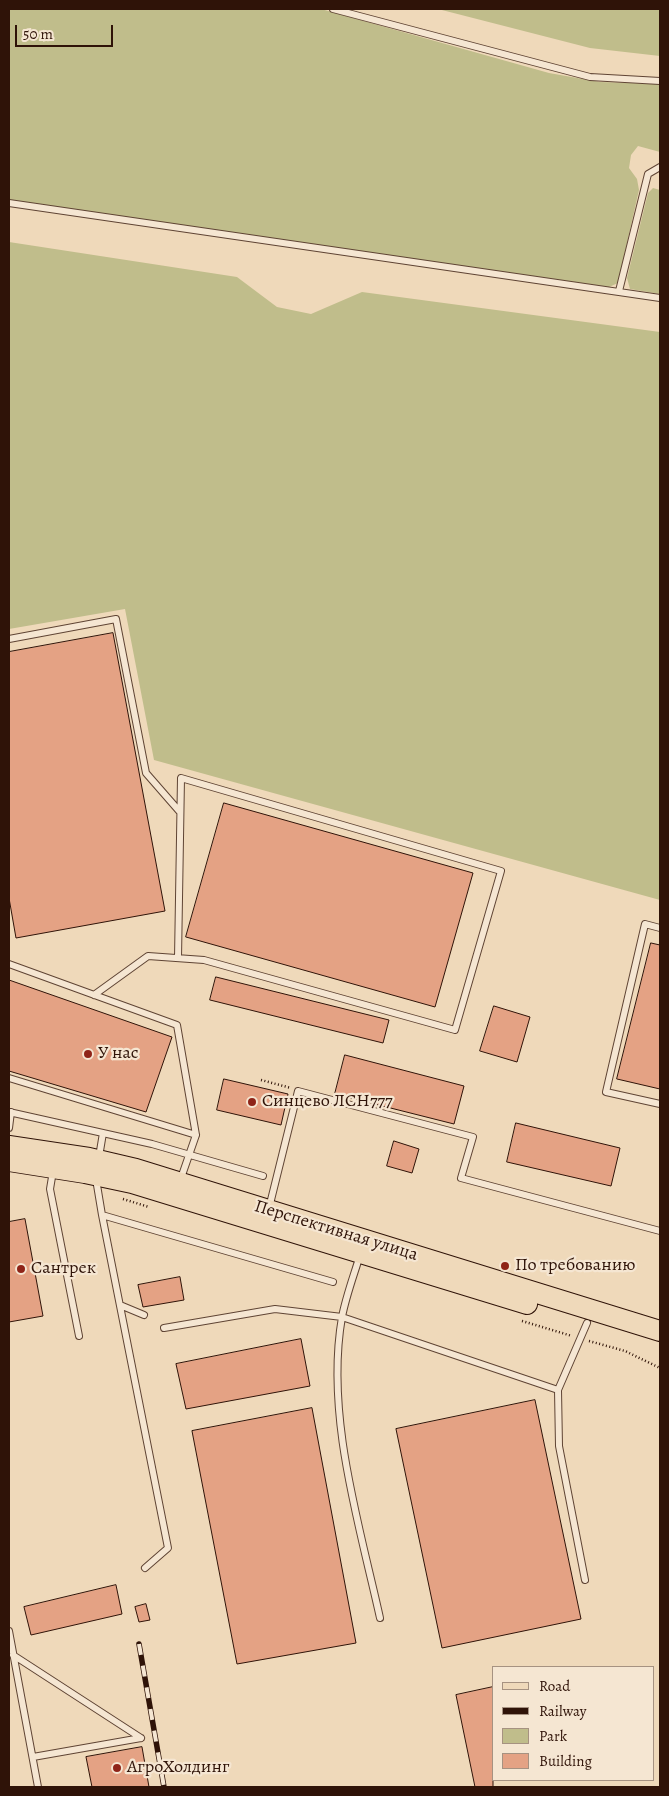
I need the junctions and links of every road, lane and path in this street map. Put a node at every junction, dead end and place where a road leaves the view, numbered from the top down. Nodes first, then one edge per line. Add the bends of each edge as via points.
1 (333, 9) edge
2 (660, 81) edge
3 (660, 168) edge
4 (9, 202) edge
5 (620, 291) junction
6 (660, 298) edge
7 (9, 639) edge
8 (180, 812) junction
9 (660, 928) edge
10 (178, 958) junction
11 (9, 964) edge
12 (94, 995) junction
13 (9, 1078) edge
14 (261, 1080) dead end
15 (298, 1090) junction
16 (660, 1104) edge
17 (10, 1112) edge
18 (9, 1128) edge
19 (102, 1133) junction
20 (196, 1135) junction
21 (9, 1146) edge
22 (190, 1154) junction
23 (54, 1160) junction
24 (9, 1161) edge
25 (98, 1176) junction
26 (263, 1176) dead end
27 (178, 1189) junction
28 (156, 1209) dead end
29 (102, 1215) junction
30 (267, 1216) junction
31 (660, 1231) edge
32 (363, 1246) junction
33 (333, 1282) dead end
34 (120, 1306) junction
35 (144, 1315) dead end
36 (342, 1317) junction
37 (515, 1319) dead end
38 (164, 1328) dead end
39 (584, 1331) junction
40 (660, 1331) edge
41 (78, 1336) dead end
42 (660, 1345) edge
43 (660, 1368) edge
44 (558, 1390) junction
45 (145, 1568) dead end
46 (585, 1580) dead end
47 (380, 1618) dead end
48 (9, 1631) edge
49 (13, 1655) junction
50 (33, 1757) junction
51 (38, 1787) edge

1 - 2 lane via 590,77
3 - 5 lane via 648,174
4 - 5 lane
5 - 6 lane
7 - 8 lane via 116,620 146,773
8 - 10 lane
8 - 10 lane via 181,778 501,871 455,1030 204,960
9 - 16 lane via 645,924 606,1092
10 - 12 lane via 148,956
11 - 12 lane
12 - 20 lane via 177,1025
13 - 20 lane
14 - 15 path
15 - 30 lane
15 - 31 lane via 473,1137 461,1178
17 - 18 lane
17 - 19 lane
19 - 22 lane
19 - 25 lane
20 - 22 lane
21 - 23 main road, Перспективная улица
22 - 26 lane
22 - 27 lane
23 - 24 main road, Перспективная улица
23 - 25 main road, Перспективная улица
23 - 41 lane via 50,1189
25 - 27 main road, Перспективная улица
25 - 28 path
25 - 29 lane
27 - 30 main road, Перспективная улица
29 - 33 lane
29 - 34 lane
30 - 32 main road, Перспективная улица
32 - 36 lane
32 - 39 main road, Перспективная улица
32 - 40 main road, Перспективная улица
34 - 35 lane
34 - 45 lane via 168,1548
36 - 38 lane via 275,1309
36 - 44 lane
36 - 47 lane via 339,1428
37 - 39 path
39 - 42 main road, Перспективная улица
39 - 43 path
39 - 44 lane
44 - 46 lane via 559,1446
48 - 49 lane
49 - 50 lane
49 - 50 lane via 141,1738
50 - 51 lane

